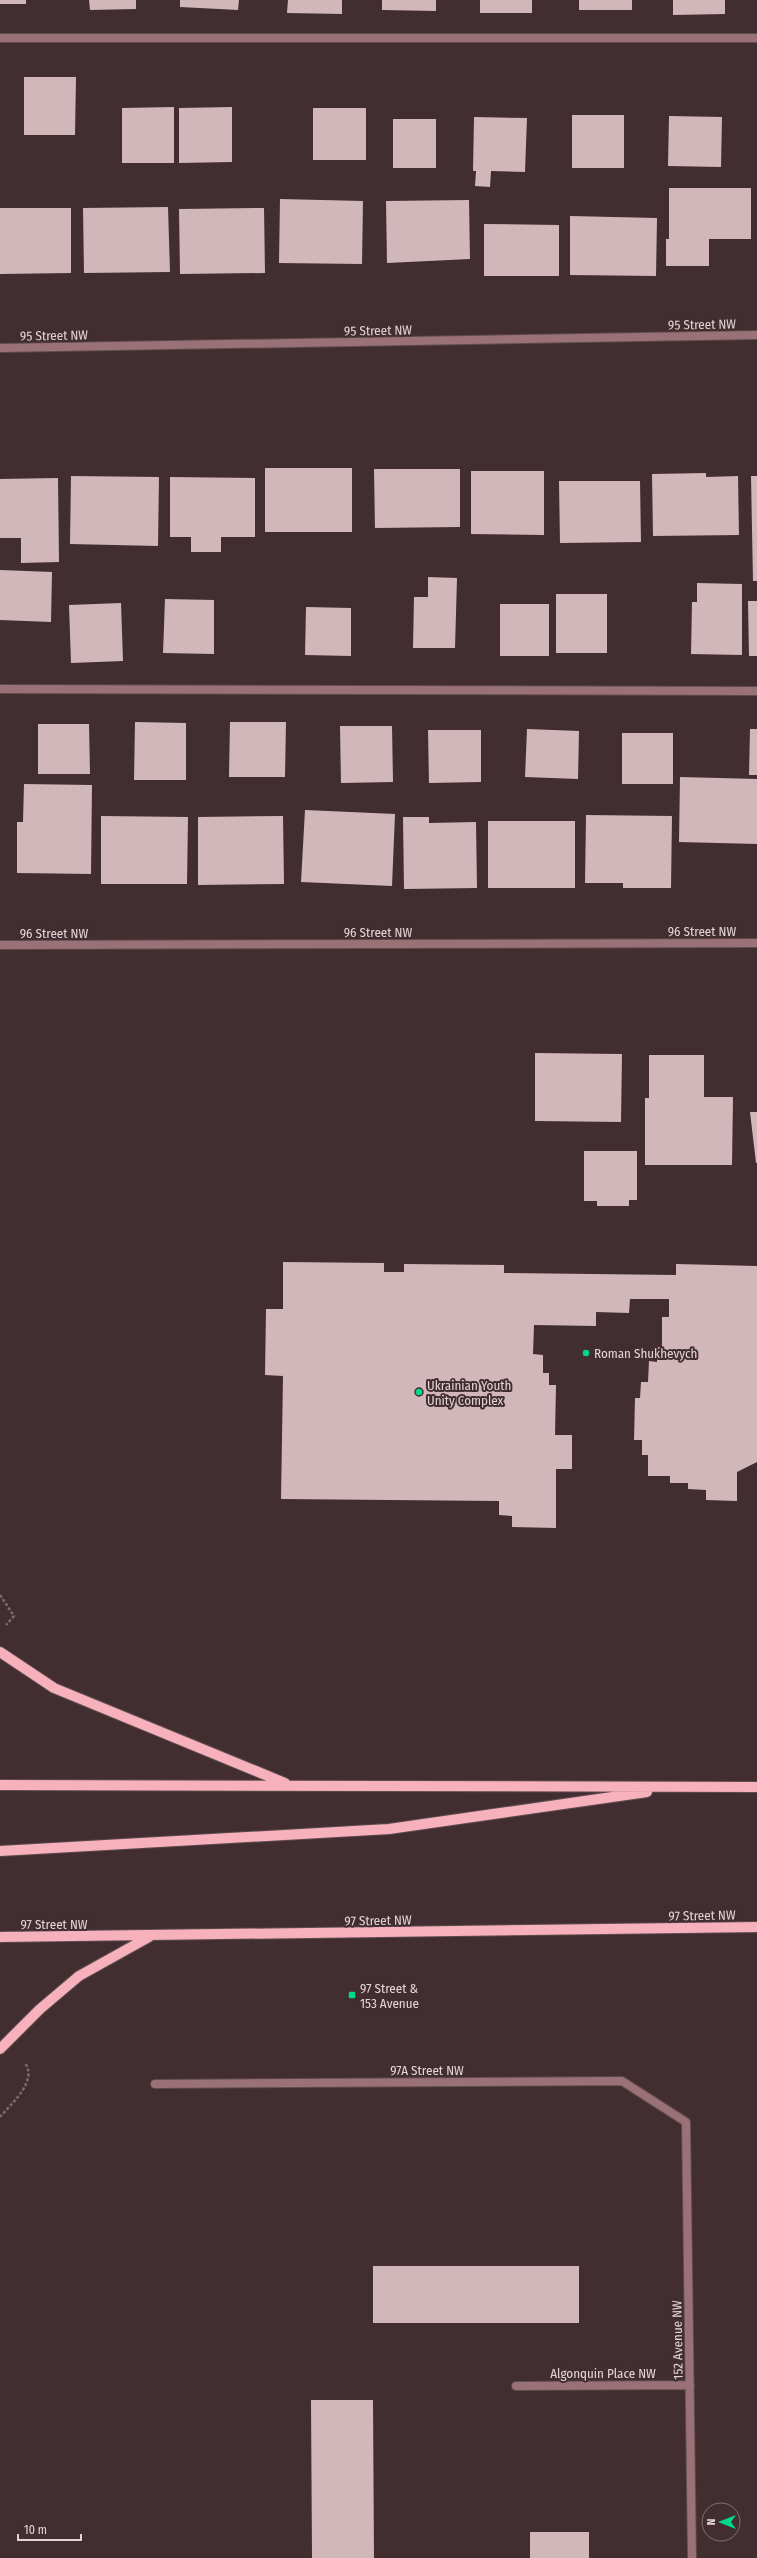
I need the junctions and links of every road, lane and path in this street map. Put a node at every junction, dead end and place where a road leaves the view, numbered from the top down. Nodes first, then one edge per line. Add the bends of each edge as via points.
1 (0, 38) edge
2 (757, 38) edge
3 (757, 336) edge
4 (0, 348) edge
5 (0, 688) edge
6 (757, 691) edge
7 (757, 943) edge
8 (0, 945) edge
9 (0, 1595) edge
10 (5, 1626) dead end
11 (0, 1652) edge
12 (0, 1785) edge
13 (290, 1785) junction
14 (683, 1787) junction
15 (757, 1787) edge
16 (0, 1851) edge
17 (757, 1927) edge
18 (150, 1936) junction
19 (0, 1937) edge
20 (0, 2049) edge
21 (21, 2058) dead end
22 (155, 2084) dead end
23 (0, 2117) edge
24 (686, 2122) joint
25 (690, 2385) junction
26 (516, 2386) dead end
27 (692, 2558) edge

1 - 2 street
3 - 4 street, 95 Street NW
5 - 6 street
7 - 8 street, 96 Street NW
9 - 10 path via 14,1616
11 - 13 main road via 54,1688
12 - 13 main road
13 - 14 main road
14 - 15 main road
14 - 16 main road via 388,1829
17 - 18 main road, 97 Street NW
18 - 19 main road, 97 Street NW
18 - 20 main road via 79,1976 40,2009
21 - 23 path via 26,2065 27,2080
22 - 24 street, 97A Street NW via 622,2081
24 - 25 street, 152 Avenue NW
25 - 26 street, Algonquin Place NW
25 - 27 street, 152 Avenue NW

